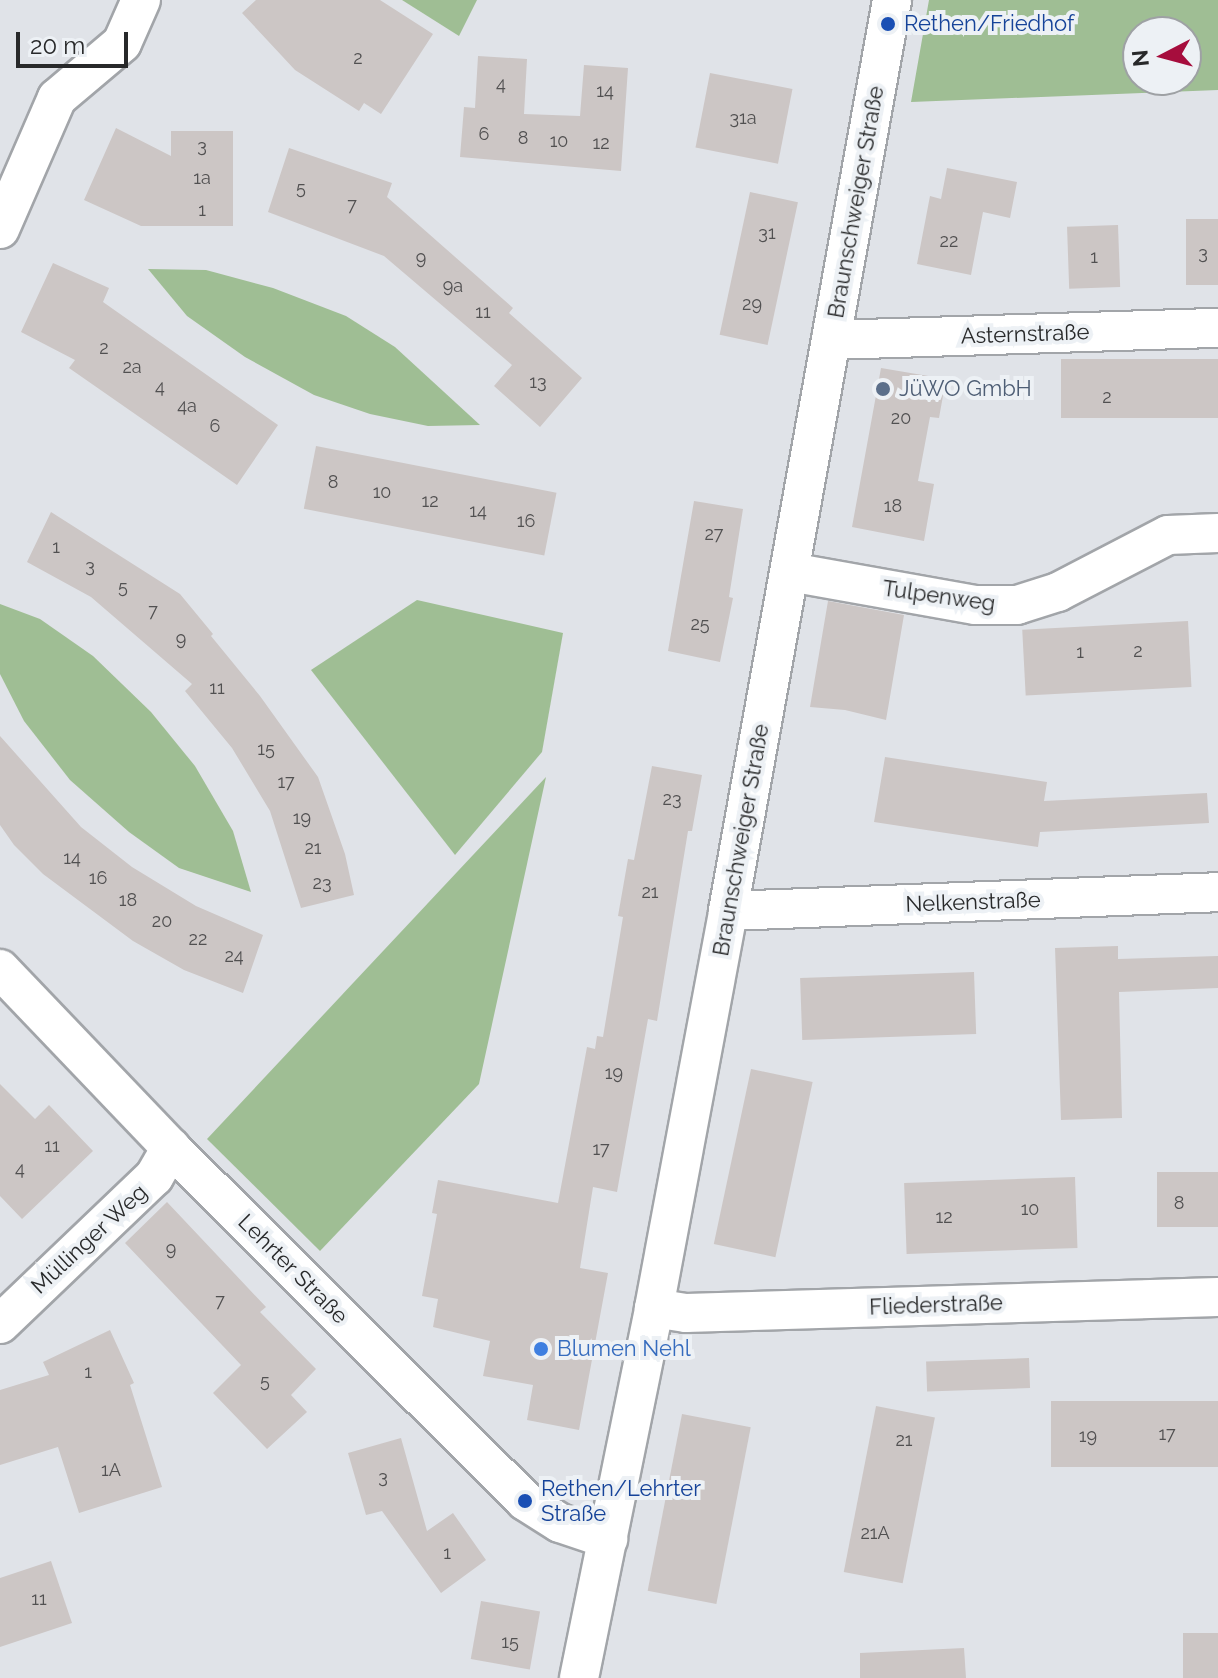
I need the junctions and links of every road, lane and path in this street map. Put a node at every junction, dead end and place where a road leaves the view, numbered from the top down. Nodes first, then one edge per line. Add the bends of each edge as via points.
1 (141, 0) edge
2 (892, 0) edge
3 (0, 229) edge
4 (1218, 328) edge
5 (831, 340) junction
6 (1218, 533) edge
7 (790, 572) junction
8 (1218, 892) edge
9 (728, 911) junction
10 (0, 969) edge
11 (171, 1148) junction
12 (1218, 1297) edge
13 (654, 1308) junction
14 (0, 1324) edge
15 (608, 1539) junction
16 (579, 1678) edge

1 - 3 street via 122,43 57,98
2 - 5 street, Braunschweiger Straße
4 - 5 street, Asternstraße
5 - 7 street, Braunschweiger Straße
6 - 7 street, Tulpenweg via 1168,535 1058,592 1017,605 975,605
7 - 9 street, Braunschweiger Straße
8 - 9 street, Nelkenstraße
9 - 13 street, Braunschweiger Straße
10 - 11 street, Lehrter Straße
11 - 14 street, Müllinger Weg via 154,1177
11 - 15 street, Lehrter Straße via 525,1501 560,1523
12 - 13 street, Fliederstraße via 686,1313
13 - 15 street, Braunschweiger Straße
15 - 16 street, Braunschweiger Straße

